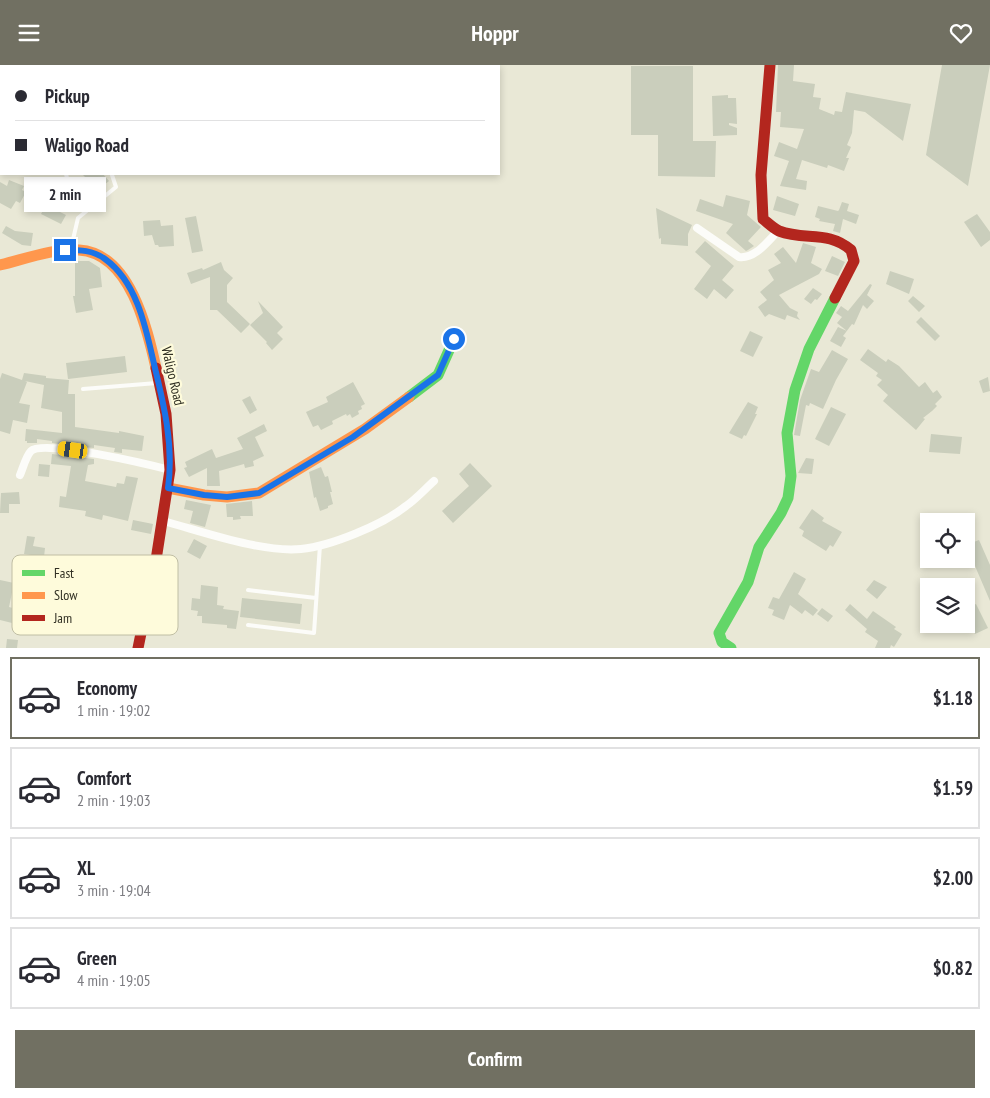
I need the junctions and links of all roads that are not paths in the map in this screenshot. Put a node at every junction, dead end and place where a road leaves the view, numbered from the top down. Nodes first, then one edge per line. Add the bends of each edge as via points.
1 (770, 65) edge
2 (66, 175) edge
3 (112, 175) dead end
4 (89, 209) junction
5 (697, 228) dead end
6 (778, 231) junction
7 (70, 250) junction
8 (0, 265) edge
9 (454, 339) dead end
10 (159, 383) junction
11 (83, 389) dead end
12 (170, 470) junction
13 (20, 475) dead end
14 (434, 481) dead end
15 (168, 488) junction
16 (163, 521) junction
17 (320, 545) junction
18 (156, 555) edge
19 (248, 590) dead end
20 (316, 598) junction
21 (248, 625) dead end
22 (141, 635) edge
23 (138, 648) edge
24 (731, 648) edge

1 - 6 street via 761,175 762,211 764,219
2 - 4 lane
3 - 4 lane via 116,187
4 - 7 lane via 78,218
5 - 6 street via 739,257 746,258
6 - 24 street via 838,239 851,250 854,261 799,375 787,435 792,478 790,491 786,504 758,549 747,586 719,633 722,643
7 - 8 street, Waligo Road
7 - 10 street, Waligo Road via 92,252 105,259 121,275 134,297 146,330
9 - 15 street via 438,375 431,381 359,433 259,493 227,497
10 - 11 lane
10 - 12 street, Waligo Road via 166,414
12 - 13 street via 73,450 39,447 31,451
12 - 15 street, Waligo Road
14 - 17 street via 406,507 378,523
15 - 16 street, Waligo Road
16 - 17 street via 263,547 301,549
16 - 18 street, Waligo Road
17 - 20 lane
19 - 20 lane
20 - 21 lane via 314,633
22 - 23 street, Waligo Road

